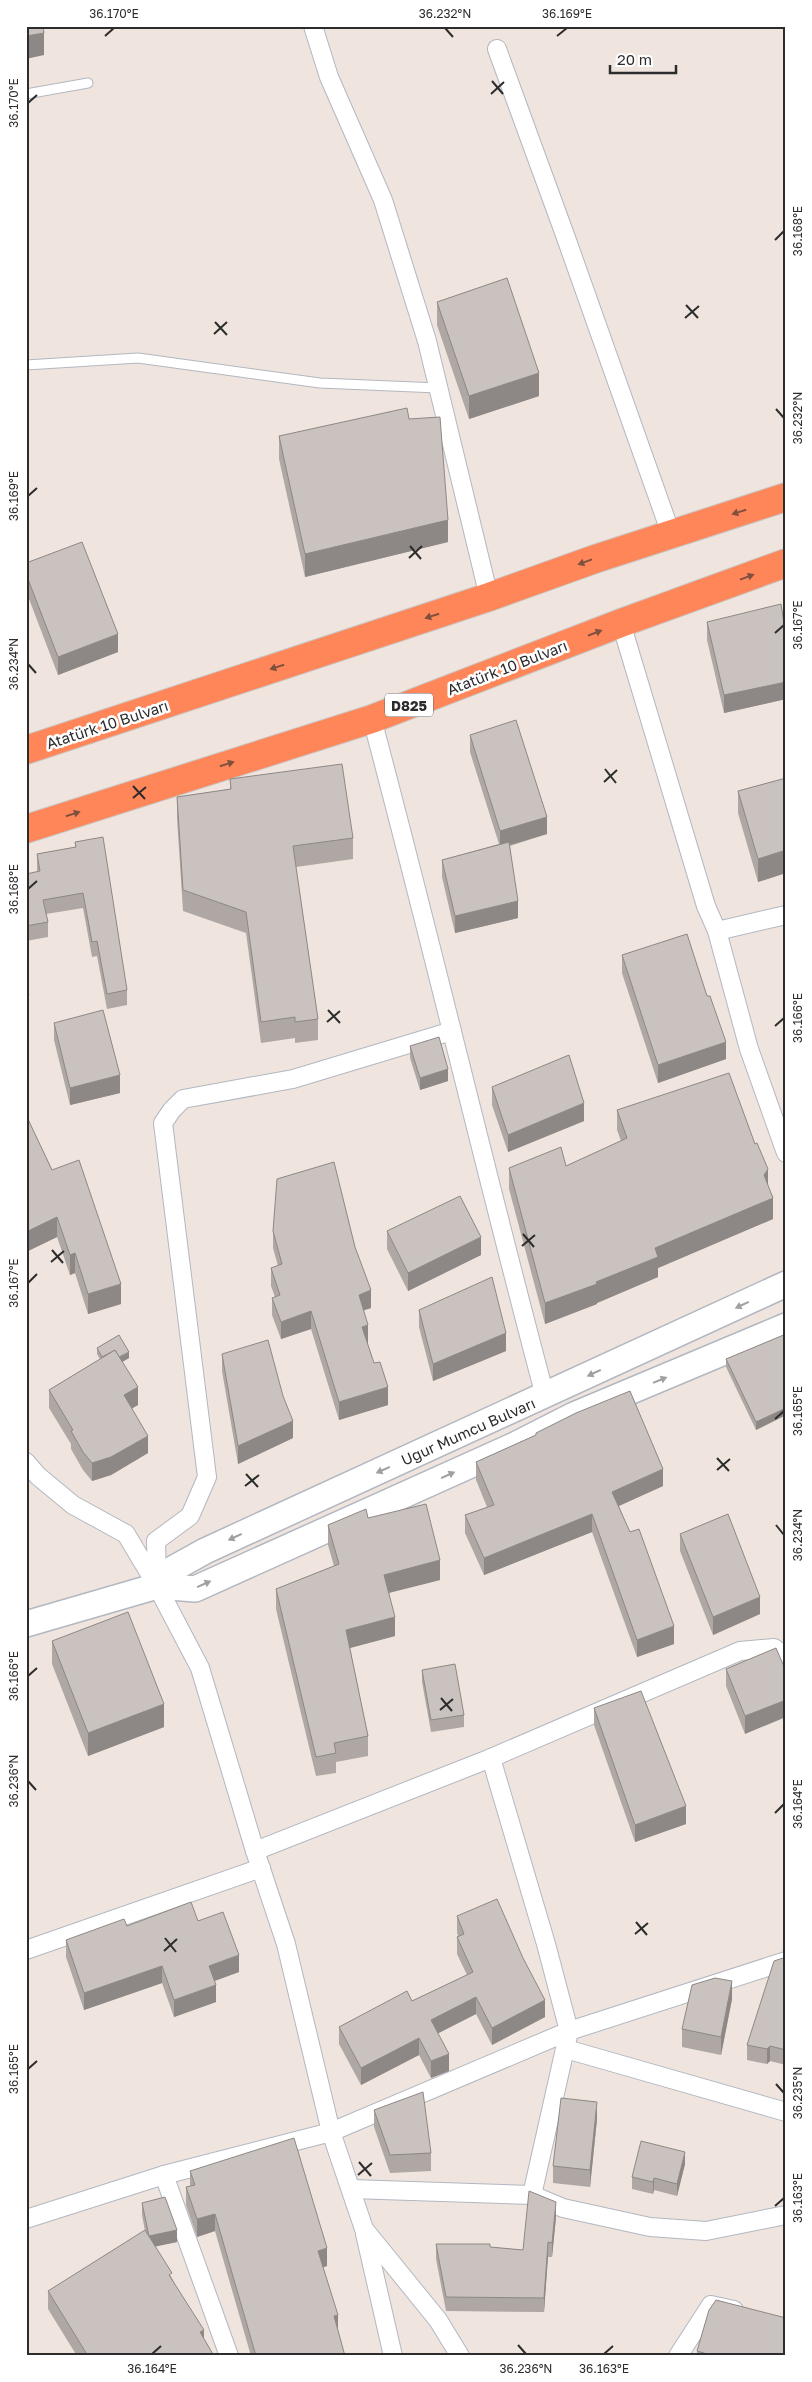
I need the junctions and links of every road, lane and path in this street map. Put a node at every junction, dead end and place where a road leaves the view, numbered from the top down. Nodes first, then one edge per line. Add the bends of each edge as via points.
1 (313, 26) edge
2 (497, 49) dead end
3 (88, 83) dead end
4 (26, 94) edge
5 (26, 365) edge
6 (438, 388) junction
7 (786, 497) edge
8 (671, 534) junction
9 (786, 563) edge
10 (489, 597) junction
11 (621, 623) junction
12 (372, 719) junction
13 (26, 750) edge
14 (26, 829) edge
15 (786, 915) edge
16 (717, 931) junction
17 (452, 1031) junction
18 (786, 1153) edge
19 (786, 1284) edge
20 (786, 1326) edge
21 (545, 1396) junction
22 (26, 1462) edge
23 (157, 1586) junction
24 (26, 1624) edge
25 (786, 1658) edge
26 (491, 1758) junction
27 (255, 1850) junction
28 (261, 1868) junction
29 (26, 1950) edge
30 (786, 1961) edge
31 (569, 2031) junction
32 (566, 2049) junction
33 (786, 2112) edge
34 (332, 2132) junction
35 (164, 2175) junction
36 (351, 2189) junction
37 (532, 2195) junction
38 (786, 2215) edge
39 (26, 2219) edge
40 (364, 2229) junction
41 (748, 2313) edge
42 (229, 2356) edge
43 (393, 2356) edge
44 (460, 2356) edge
45 (678, 2356) edge

1 - 6 street via 329,77 382,200 427,341
2 - 8 street
3 - 4 lane
5 - 6 lane via 138,358 320,383
6 - 10 street
7 -> 8 highway, Atatürk 10 Bulvarı
8 -> 10 highway, Atatürk 10 Bulvarı
11 -> 9 highway, Atatürk 10 Bulvarı / D825
10 -> 13 highway, Atatürk 10 Bulvarı
12 -> 11 highway, Atatürk 10 Bulvarı / D825
11 - 16 street via 706,906
14 -> 12 highway, Atatürk 10 Bulvarı / D825
12 - 17 street
15 - 16 street
16 - 18 street via 749,1049
17 - 21 street
17 - 23 street via 293,1079 183,1099 163,1123 207,1477 190,1516 156,1541
19 -> 21 street, Uğur Mumcu Bulvarı
23 -> 20 street, Uğur Mumcu Bulvarı via 195,1589 515,1445 574,1415
21 -> 23 street, Uğur Mumcu Bulvarı via 206,1551 168,1571
22 - 23 street via 72,1505 126,1534
23 - 24 street, Uğur Mumcu Bulvarı
23 - 27 street via 200,1668
25 - 26 street via 774,1648 740,1651
26 - 27 street
26 - 31 street
27 - 28 street
28 - 29 street
28 - 34 street via 286,1944
30 - 31 street
31 - 32 street
31 - 34 street
32 - 33 street
32 - 37 street
34 - 35 street
34 - 36 street
35 - 39 street
35 - 42 street
36 - 37 street
36 - 40 street
37 - 38 street via 563,2208 650,2227 706,2231
40 - 43 street
40 - 44 street via 438,2320
41 - 45 street via 711,2305

